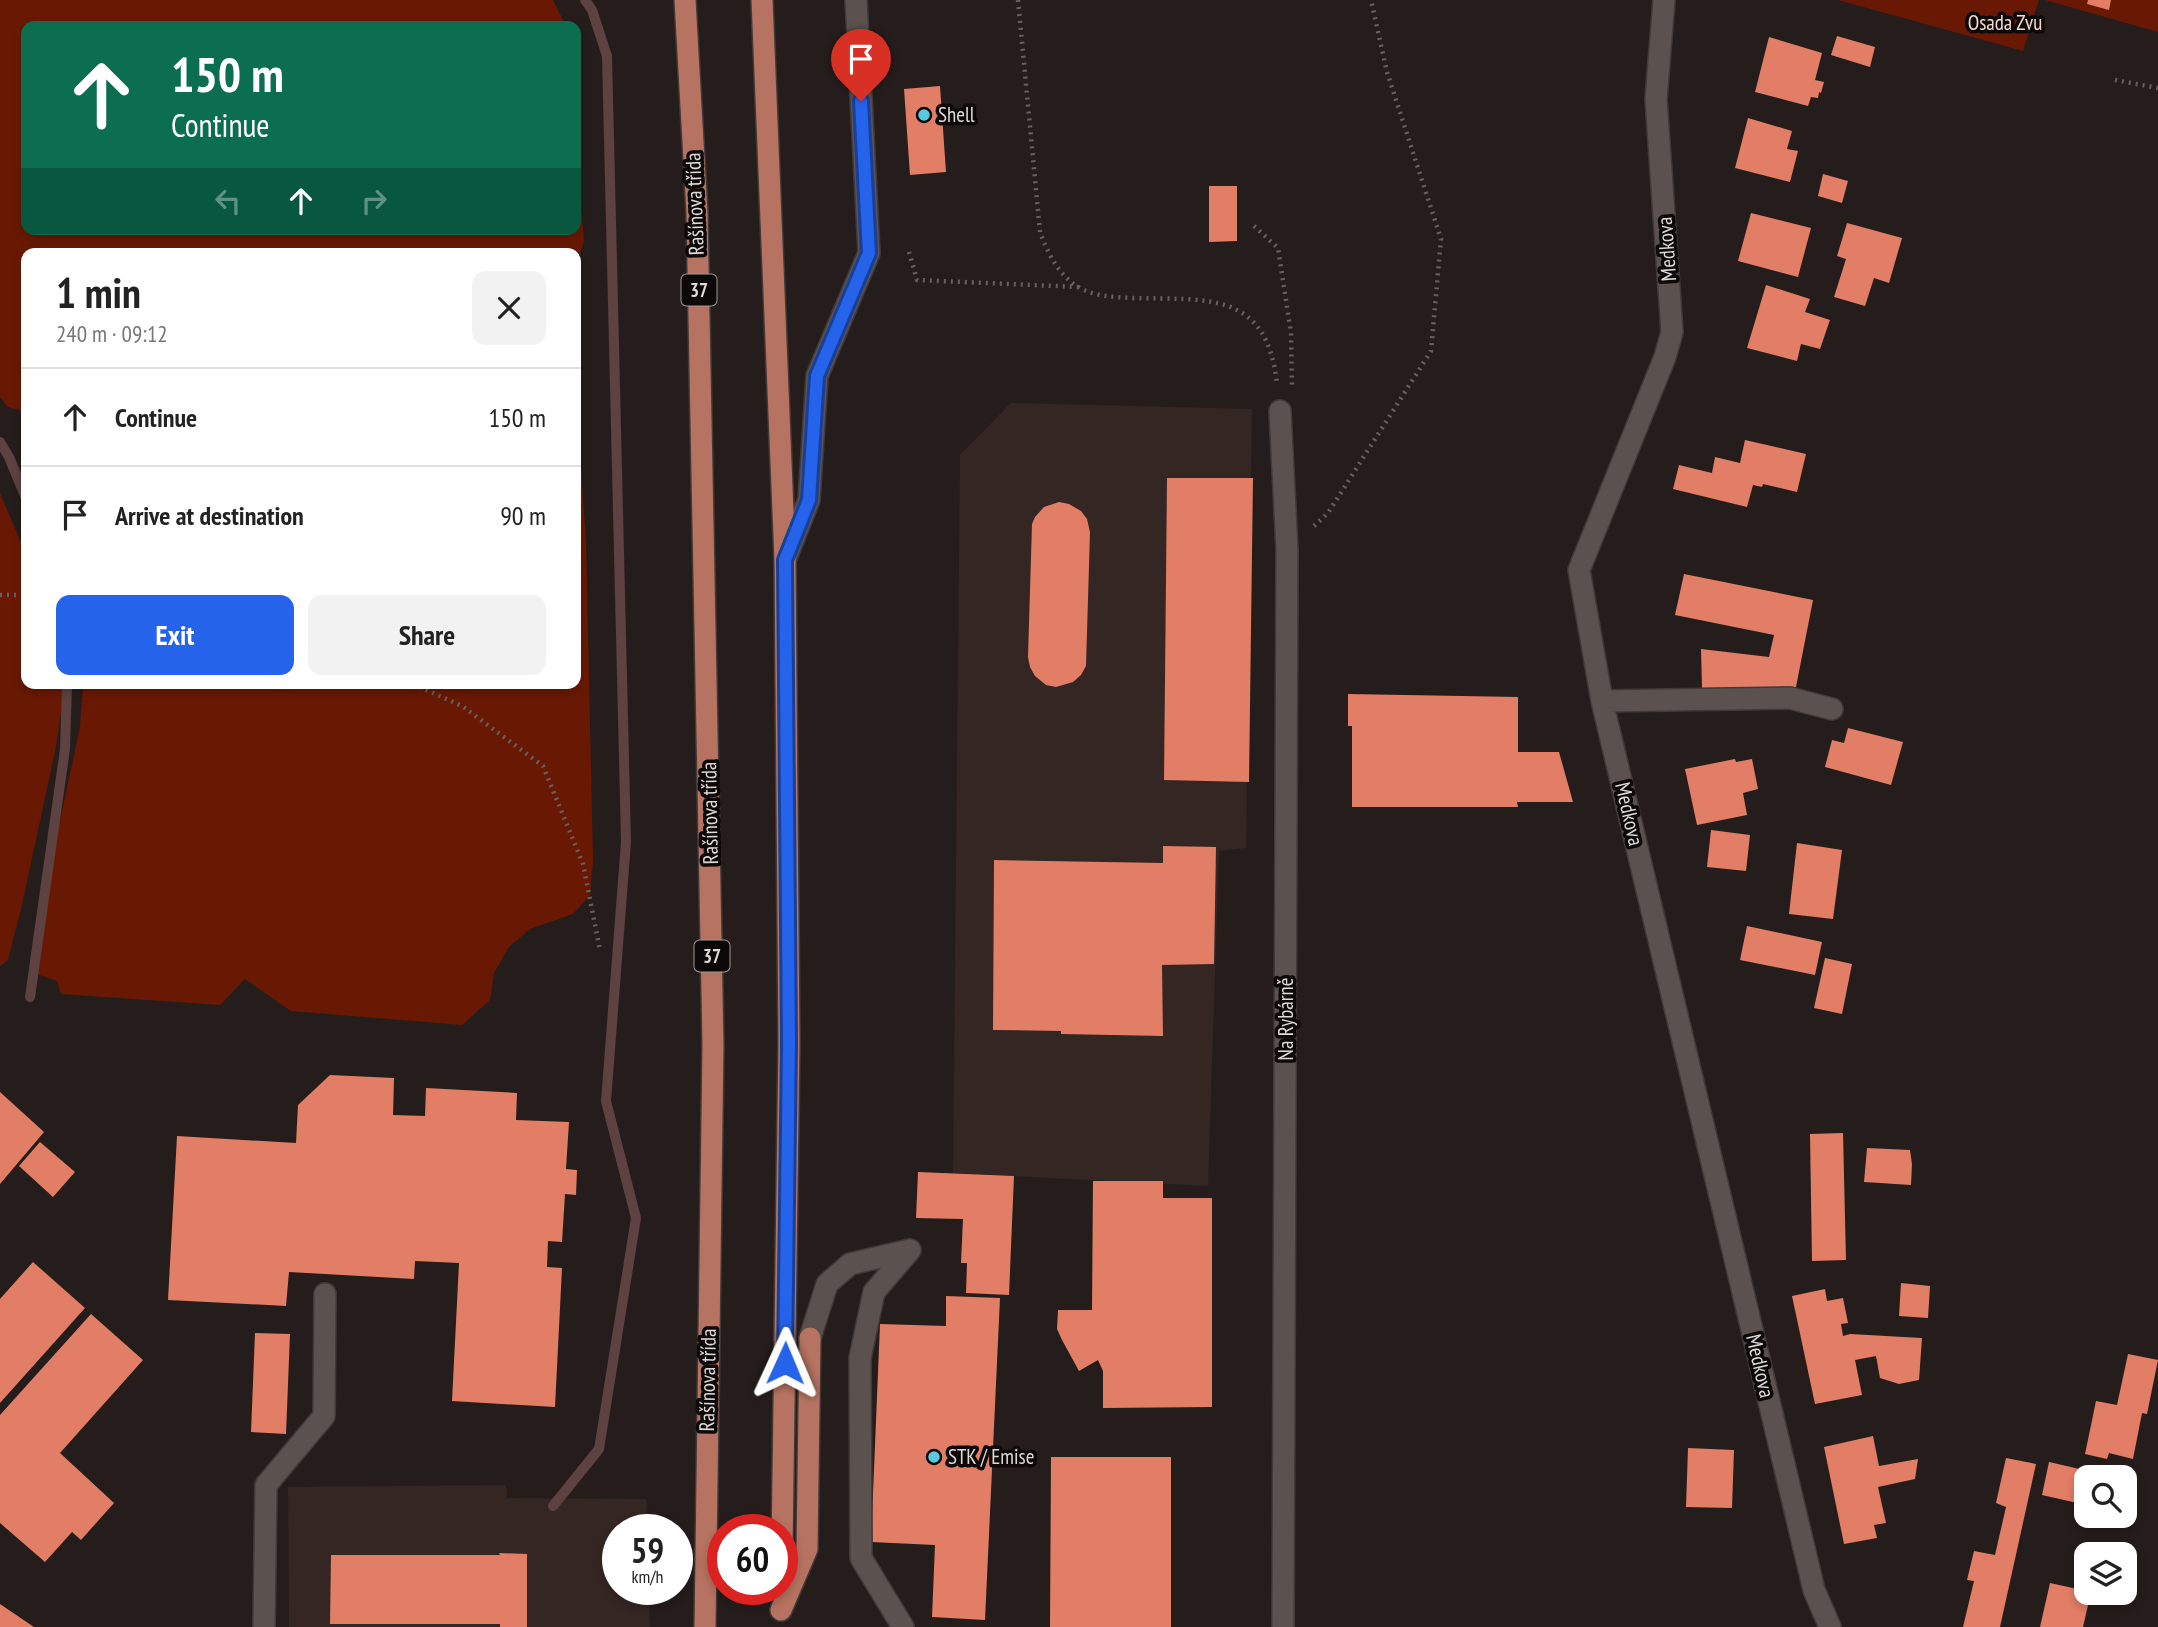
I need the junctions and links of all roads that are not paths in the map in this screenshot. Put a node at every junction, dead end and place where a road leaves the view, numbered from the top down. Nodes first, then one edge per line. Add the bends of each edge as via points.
1 (685, 0) edge
2 (762, 0) edge
3 (856, 0) edge
4 (1664, 0) edge
5 (1280, 418) road end
6 (785, 560) junction
7 (1602, 701) junction
8 (1832, 709) dead end
9 (325, 1294) dead end
10 (810, 1338) joint
11 (782, 1514) edge
12 (781, 1609) edge
13 (264, 1627) edge
14 (705, 1627) edge
15 (903, 1627) edge
16 (1283, 1627) edge
17 (1830, 1627) edge

1 - 14 main road, Rašínova třída / 37 via 697,213 713,1045
2 - 6 main road
3 - 6 street via 869,253 817,376 809,500
4 - 7 street, Medkova via 1656,99 1672,332 1578,570
5 - 16 street, Na Rybárně via 1287,550
6 - 11 main road via 789,1043
7 - 8 street via 1790,698
7 - 17 street, Medkova via 1814,1590
9 - 13 street via 324,1416 267,1485
10 - 12 main road via 807,1549
10 - 15 street via 828,1284 850,1264 910,1250 874,1292 860,1358 861,1558

